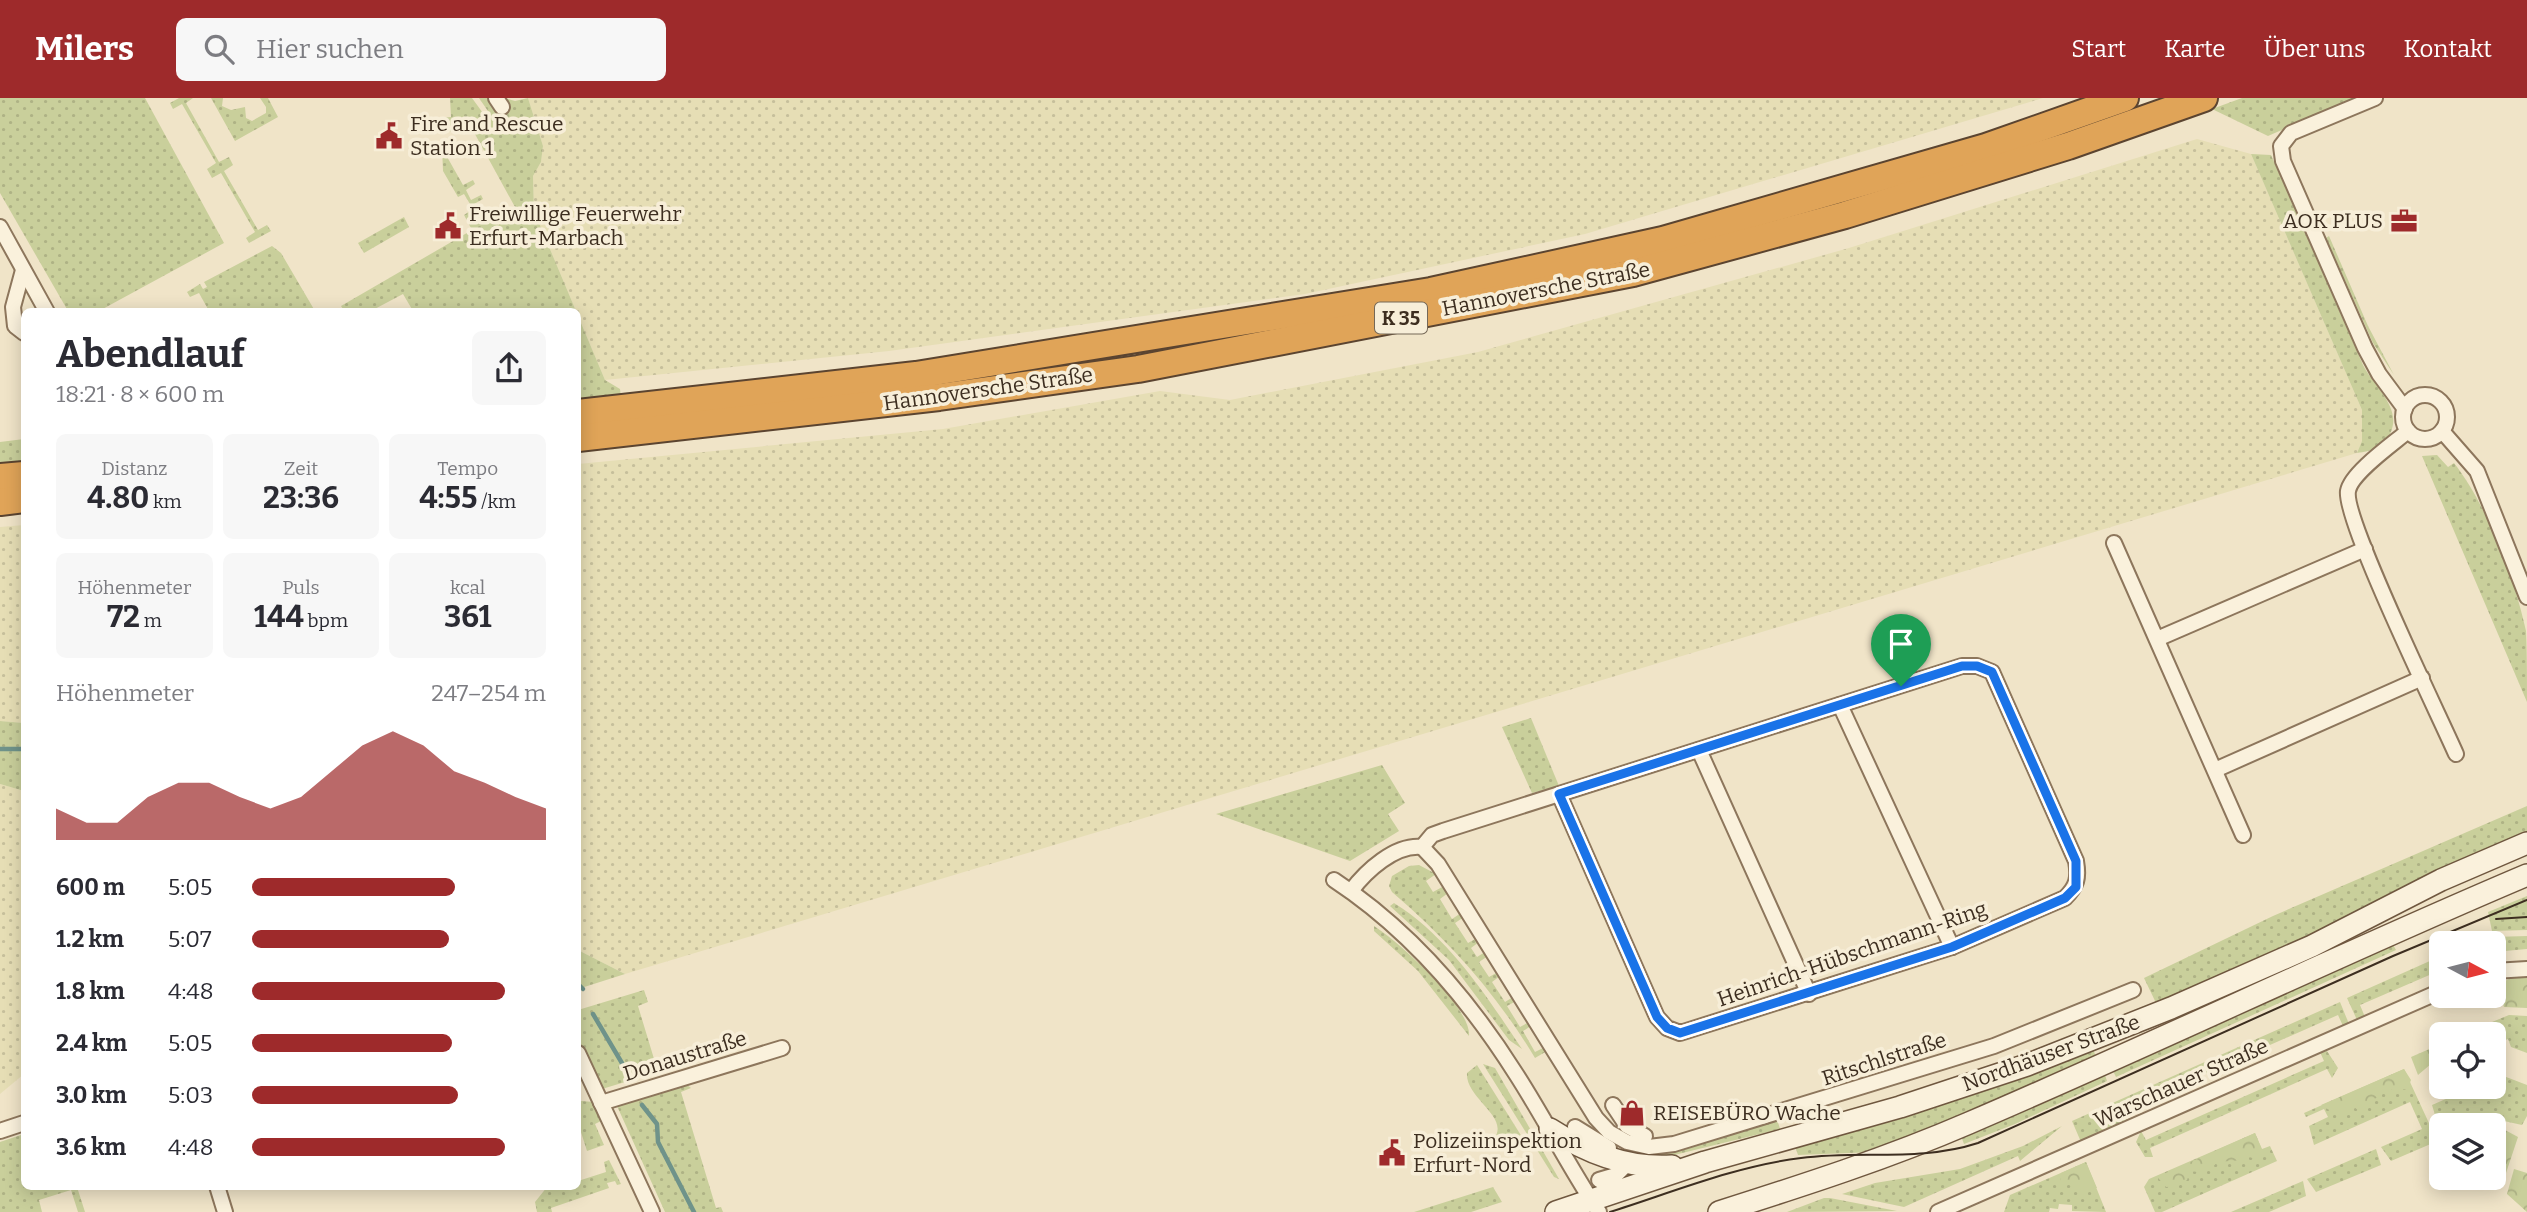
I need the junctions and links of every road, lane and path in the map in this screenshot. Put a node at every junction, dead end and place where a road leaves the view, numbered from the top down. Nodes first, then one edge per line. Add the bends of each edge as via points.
1 (2125, 98) edge
2 (2204, 98) edge
3 (2375, 98) edge
4 (0, 227) edge
5 (23, 270) junction
6 (45, 308) edge
7 (21, 331) edge
8 (2405, 409) junction
9 (581, 414) edge
10 (2408, 431) junction
11 (2442, 431) junction
12 (581, 438) edge
13 (21, 475) edge
14 (0, 478) edge
15 (21, 499) edge
16 (0, 502) edge
17 (2114, 543) dead end
18 (2365, 549) junction
19 (2527, 597) edge
20 (2157, 639) junction
21 (2422, 678) junction
22 (1840, 705) junction
23 (1699, 750) junction
24 (2456, 754) dead end
25 (2215, 770) junction
26 (1559, 794) junction
27 (2244, 835) dead end
28 (2527, 843) edge
29 (1422, 847) junction
30 (2527, 875) edge
31 (1334, 880) dead end
32 (1351, 891) junction
33 (1952, 947) junction
34 (2527, 969) edge
35 (2506, 970) edge
36 (2133, 990) dead end
37 (1810, 994) junction
38 (2429, 996) edge
39 (782, 1048) dead end
40 (581, 1060) edge
41 (601, 1103) junction
42 (1613, 1105) dead end
43 (21, 1125) edge
44 (1575, 1127) dead end
45 (1549, 1129) junction
46 (0, 1131) edge
47 (1634, 1156) junction
48 (1705, 1162) junction
49 (1600, 1180) dead end
50 (218, 1190) edge
51 (1595, 1206) edge
52 (225, 1212) edge
53 (652, 1212) edge
54 (1556, 1212) edge
55 (1719, 1212) edge
56 (1938, 1212) edge

1 - 9 highway, Hannoversche Straße / K 35 via 1986,147 1662,240 1431,291 916,375
2 - 12 highway, Hannoversche Straße / K 35 via 1885,203 1633,273 1138,369
3 - 8 street via 2291,133 2281,146 2283,161 2365,348
4 - 5 street
5 - 6 street
5 - 7 street via 12,315
8 - 10 street via 2403,421
8 - 11 street via 2414,398 2434,397 2446,413
10 - 11 street via 2425,439
10 - 18 street via 2348,489 2351,513
11 - 19 street via 2477,471
13 - 14 highway
15 - 16 highway
17 - 20 street
18 - 20 street
18 - 21 street
20 - 25 street
21 - 24 street
21 - 25 street
22 - 23 street, Heinrich-Hübschmann-Ring
22 - 33 street
22 - 33 street, Heinrich-Hübschmann-Ring via 1962,666 1992,672 2076,861 2078,875 2076,887 2065,898
23 - 26 street, Heinrich-Hübschmann-Ring
23 - 37 street
25 - 27 street
26 - 29 street, Heinrich-Hübschmann-Ring via 1432,835
26 - 37 street, Heinrich-Hübschmann-Ring via 1657,1017 1667,1028 1680,1033
28 - 48 main road, Nordhäuser Straße via 2441,880 2312,946 2095,1039 1900,1107
29 - 32 street, Heinrich-Hübschmann-Ring via 1392,855
29 - 36 street, Ritschlstraße via 1438,864 1595,1118 1618,1138 1639,1146 1674,1144 1820,1101 1994,1046
30 - 55 main road, Nordhäuser Straße via 1968,1124
31 - 32 street
32 - 45 street via 1408,937 1448,981 1494,1041
33 - 37 street, Heinrich-Hübschmann-Ring
34 - 35 street
38 - 56 street, Warschauer Straße
39 - 41 street, Donaustraße
40 - 41 street, Donaustraße
41 - 53 street, Donaustraße
42 - 47 street via 1627,1126
43 - 46 street
44 - 47 street via 1596,1142
45 - 48 main road via 1591,1152 1628,1163
45 - 51 street
47 - 49 street
48 - 51 main road, Nordhäuser Straße
50 - 52 street
51 - 54 main road, Nordhäuser Straße

